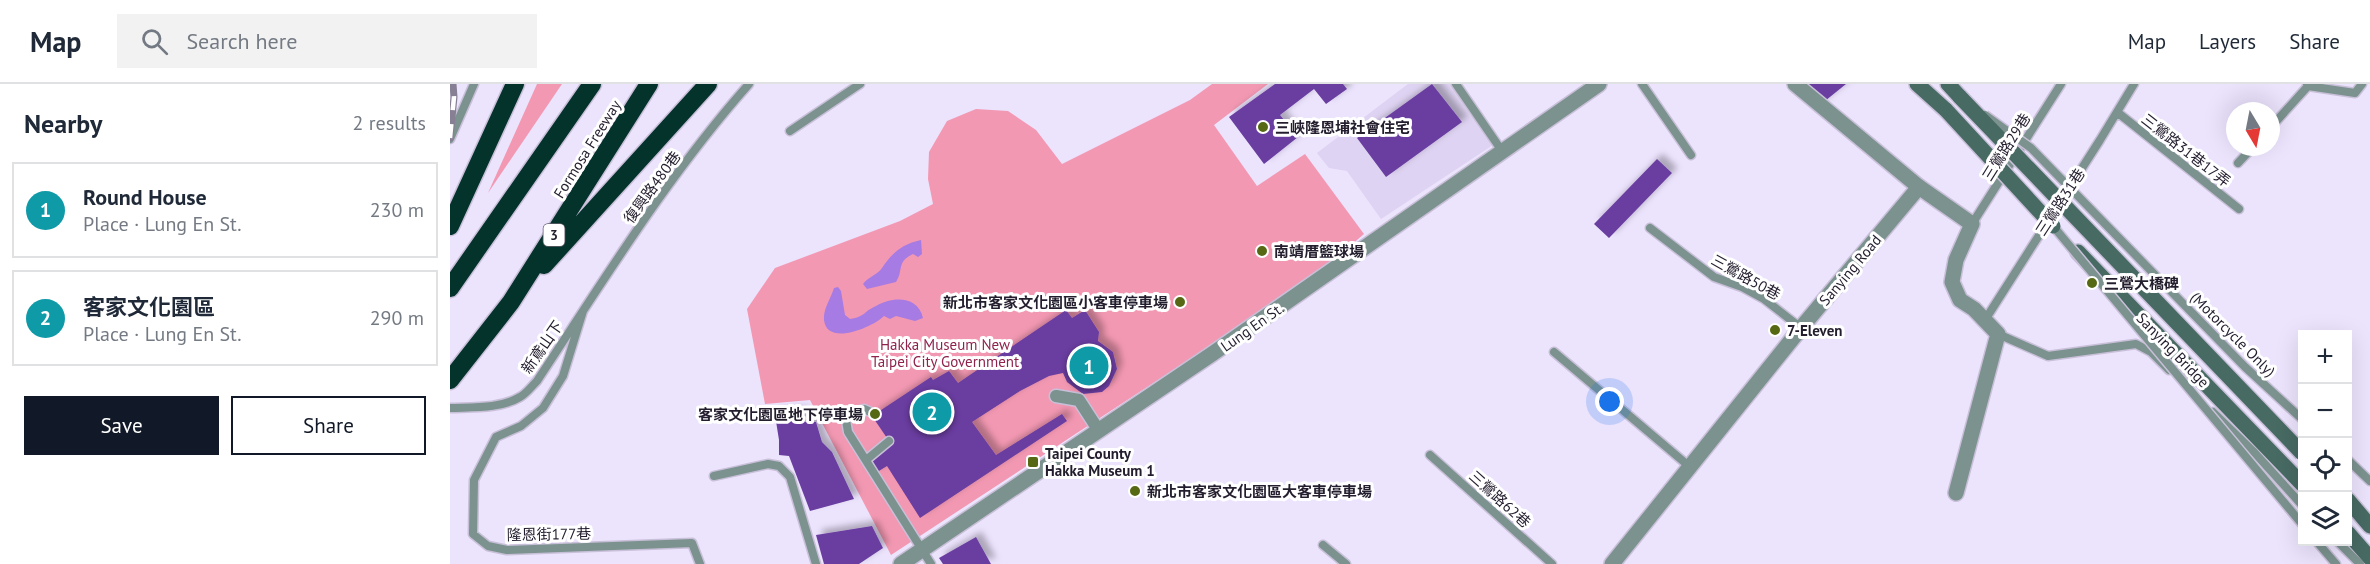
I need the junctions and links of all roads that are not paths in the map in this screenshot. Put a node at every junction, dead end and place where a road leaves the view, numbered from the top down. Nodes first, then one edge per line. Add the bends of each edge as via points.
1 (474, 84) edge
2 (515, 84) edge
3 (592, 84) edge
4 (649, 84) edge
5 (708, 84) edge
6 (749, 84) edge
7 (860, 84) edge
8 (1456, 84) edge
9 (1599, 84) edge
10 (1642, 84) edge
11 (1796, 84) edge
12 (1917, 84) edge
13 (1948, 84) edge
14 (2061, 84) edge
15 (2134, 84) edge
16 (2362, 84) edge
17 (2307, 85) edge
18 (1960, 97) junction
19 (2117, 112) junction
20 (2280, 116) edge
21 (790, 131) dead end
22 (450, 139) edge
23 (1502, 152) junction
24 (1691, 155) dead end
25 (2245, 156) edge
26 (2238, 163) dead end
27 (1919, 187) junction
28 (2239, 208) dead end
29 (1972, 224) junction
30 (450, 226) edge
31 (2053, 226) junction
32 (1650, 228) dead end
33 (450, 288) edge
34 (511, 302) junction
35 (583, 311) junction
36 (1984, 320) junction
37 (1801, 328) junction
38 (1998, 334) junction
39 (1554, 352) dead end
40 (450, 380) edge
41 (1056, 396) dead end
42 (450, 408) edge
43 (875, 414) dead end
44 (2298, 415) edge
45 (1099, 431) junction
46 (889, 441) dead end
47 (2298, 449) edge
48 (1430, 455) dead end
49 (866, 459) junction
50 (2352, 464) edge
51 (1690, 467) junction
52 (714, 476) dead end
53 (2298, 480) edge
54 (2370, 481) edge
55 (1956, 493) dead end
56 (2298, 501) edge
57 (2352, 503) edge
58 (2352, 504) edge
59 (2370, 519) edge
60 (2298, 520) edge
61 (2370, 526) edge
62 (2352, 532) edge
63 (2352, 538) edge
64 (1323, 545) dead end
65 (2320, 546) edge
66 (2342, 546) edge
67 (2370, 549) edge
68 (927, 557) edge
69 (2370, 558) edge
70 (700, 564) edge
71 (816, 564) edge
72 (901, 564) edge
73 (1346, 564) edge
74 (1552, 564) edge
75 (1612, 564) edge
76 (2336, 564) edge
77 (2360, 564) edge

1 - 22 lane
2 - 30 highway
3 - 33 highway, Formosa Freeway
4 - 34 highway, Formosa Freeway / 3
5 - 34 highway
6 - 35 lane, 復興路480巷 via 717,119
7 - 21 lane
8 - 23 lane
9 - 23 street, Lung En St.
10 - 24 lane
11 - 27 street
12 - 31 main road, Sanying Bridge, bridge
13 - 18 main road, Sanying Bridge
14 - 29 lane, 三鶯路29巷
15 - 19 lane, 三鶯路31巷
16 - 17 lane via 2355,93
17 - 20 lane
18 - 44 lane, (Motorcycle Only), bridge via 2031,148 2245,367
18 - 47 main road, Sanying Bridge, bridge
19 - 28 lane, 三鶯路31巷17弄
19 - 36 lane, 三鶯路31巷
23 - 45 street, Lung En St.
25 - 26 lane, 三鶯路31巷17弄
27 - 29 street
27 - 37 street, Sanying Road
29 - 36 street via 1956,260 1952,282 1960,300
31 - 53 main road, Sanying Bridge, bridge
31 - 60 lane, bridge
32 - 37 lane, 三鶯路50巷 via 1714,277 1764,299
34 - 40 highway, Formosa Freeway / 3
35 - 42 lane, 新鳶山下 via 537,381 521,397 478,407
35 - 70 lane, 隆恩街177巷 via 563,376 543,408 520,426 496,437 474,480 473,534 488,546 507,550 692,543
36 - 38 street
37 - 51 street, Sanying Road
38 - 55 street
38 - 56 lane via 2048,356 2136,344 2144,348 2253,451
39 - 51 lane
41 - 45 street via 1079,400
43 - 49 lane via 858,409 846,420 848,432
45 - 68 street, Lung En St.
46 - 49 lane
48 - 74 lane, 三鶯路62巷
49 - 68 lane
50 - 54 lane
51 - 75 street, Sanying Road
52 - 71 lane via 768,464 779,466 790,477
57 - 59 main road
58 - 61 main road
62 - 67 main road
63 - 69 main road
64 - 73 lane
65 - 76 lane
66 - 77 lane
68 - 72 street, Lung En St.

